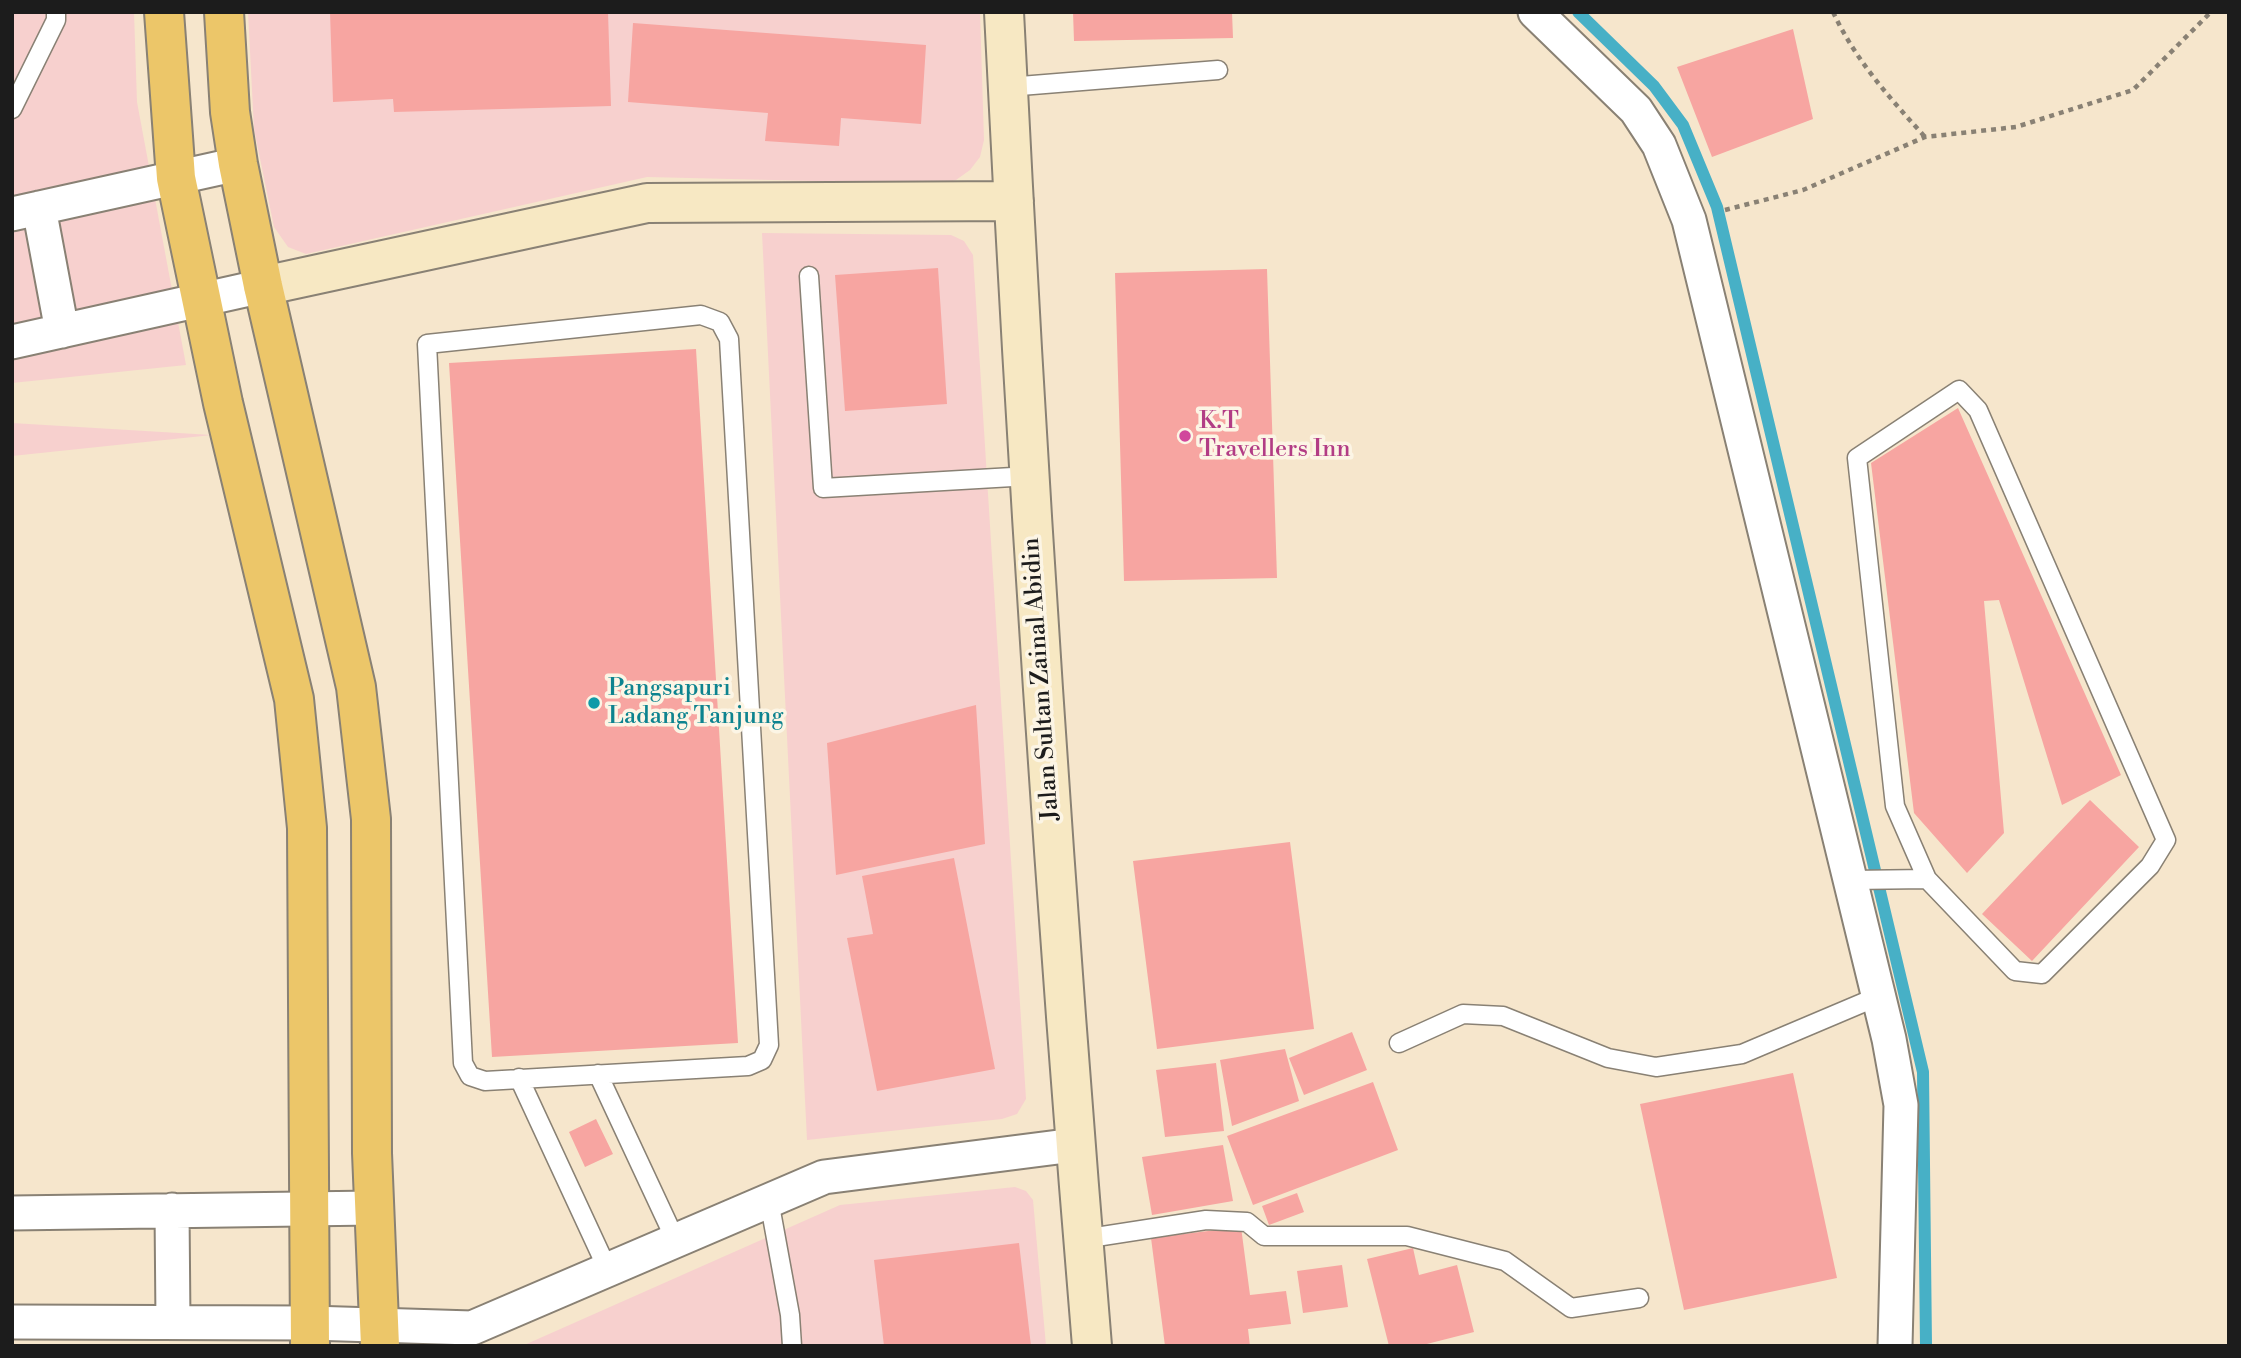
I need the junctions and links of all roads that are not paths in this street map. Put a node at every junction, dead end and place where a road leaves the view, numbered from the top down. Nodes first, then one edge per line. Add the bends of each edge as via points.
1 (56, 12) edge
2 (164, 12) edge
3 (223, 12) edge
4 (1004, 12) edge
5 (1535, 12) edge
6 (1218, 70) dead end
7 (1008, 87) junction
8 (12, 109) edge
9 (238, 164) junction
10 (176, 178) junction
11 (1014, 201) junction
12 (26, 211) edge
13 (809, 276) dead end
14 (263, 286) junction
15 (202, 299) junction
16 (62, 331) junction
17 (12, 342) edge
18 (1030, 476) junction
19 (1927, 879) junction
20 (1869, 880) junction
21 (1879, 996) junction
22 (1399, 1043) dead end
23 (598, 1074) junction
24 (519, 1078) junction
25 (1074, 1145) junction
26 (769, 1199) junction
27 (309, 1207) junction
28 (374, 1208) junction
29 (172, 1209) junction
30 (12, 1213) edge
31 (675, 1239) junction
32 (1083, 1239) junction
33 (607, 1268) junction
34 (1639, 1298) dead end
35 (12, 1322) edge
36 (173, 1322) junction
37 (310, 1334) edge
38 (380, 1335) edge
39 (472, 1337) edge
40 (792, 1346) edge
41 (1093, 1346) edge
42 (1895, 1346) edge

1 - 8 lane via 57,20
2 - 10 main road
3 - 9 main road
4 - 7 street, Jalan Sultan Zainal Abidin
5 - 20 street via 1636,110 1659,145 1689,220
6 - 7 lane
7 - 11 street, Jalan Sultan Zainal Abidin
9 - 10 street
9 - 14 main road
10 - 12 street
10 - 15 main road
11 - 14 street via 647,203
11 - 18 street, Jalan Sultan Zainal Abidin
12 - 16 street
13 - 18 lane via 823,488
14 - 15 street
14 - 28 main road via 356,687 371,819
15 - 16 street
15 - 27 main road via 294,699 307,828
16 - 17 street
18 - 25 street, Jalan Sultan Zainal Abidin
19 - 19 lane via 1895,806 1857,458 1959,390 1978,410 2166,839 2150,866 2042,974 2015,971
19 - 20 lane
20 - 21 street
21 - 22 lane via 1742,1054 1656,1067 1608,1058 1503,1016 1463,1014
21 - 42 street via 1901,1105
23 - 24 lane
23 - 24 lane via 748,1066 762,1060 769,1045 729,339 720,322 701,315 427,344 463,1063 470,1076 485,1081
23 - 31 lane
24 - 33 lane
25 - 26 street via 824,1177
25 - 32 street, Jalan Sultan Zainal Abidin
26 - 31 street
26 - 40 lane
27 - 28 street
27 - 29 street
27 - 37 main road
28 - 38 main road
29 - 30 street
29 - 36 street
31 - 33 street
32 - 34 lane via 1206,1220 1247,1222 1264,1236 1407,1236 1505,1261 1571,1308
32 - 41 street, Jalan Sultan Zainal Abidin
33 - 39 street
35 - 36 street
36 - 37 street
37 - 38 street
38 - 39 street

